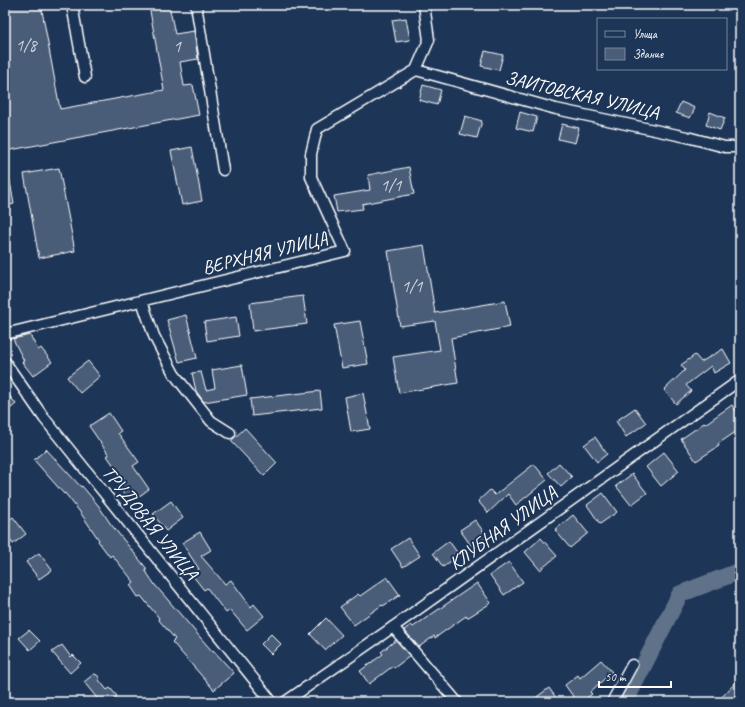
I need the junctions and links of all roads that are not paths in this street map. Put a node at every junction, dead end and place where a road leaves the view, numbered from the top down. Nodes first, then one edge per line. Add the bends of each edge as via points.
1 (72, 5) edge
2 (196, 5) edge
3 (424, 5) edge
4 (416, 70) junction
5 (85, 77) dead end
6 (740, 147) edge
7 (223, 170) dead end
8 (142, 301) junction
9 (5, 334) edge
10 (5, 362) edge
11 (740, 380) edge
12 (230, 433) dead end
13 (393, 627) junction
14 (632, 665) dead end
15 (272, 702) edge
16 (285, 702) edge
17 (457, 702) edge
18 (612, 702) edge

1 - 5 street
2 - 7 street
3 - 4 street via 429,40
4 - 6 street, ЗАИТОВСКАЯ УЛИЦА via 556,109 687,137 725,148
4 - 8 street, ВЕРХНЯЯ УЛИЦА via 317,129 311,154 311,177 345,250
8 - 9 street, ВЕРХНЯЯ УЛИЦА
8 - 12 street via 154,336 174,374 211,421
10 - 15 street, ТРУДОВАЯ УЛИЦА via 44,418
11 - 13 street, КЛУБНАЯ УЛИЦА
13 - 16 street, КЛУБНАЯ УЛИЦА
13 - 17 street
14 - 18 street

